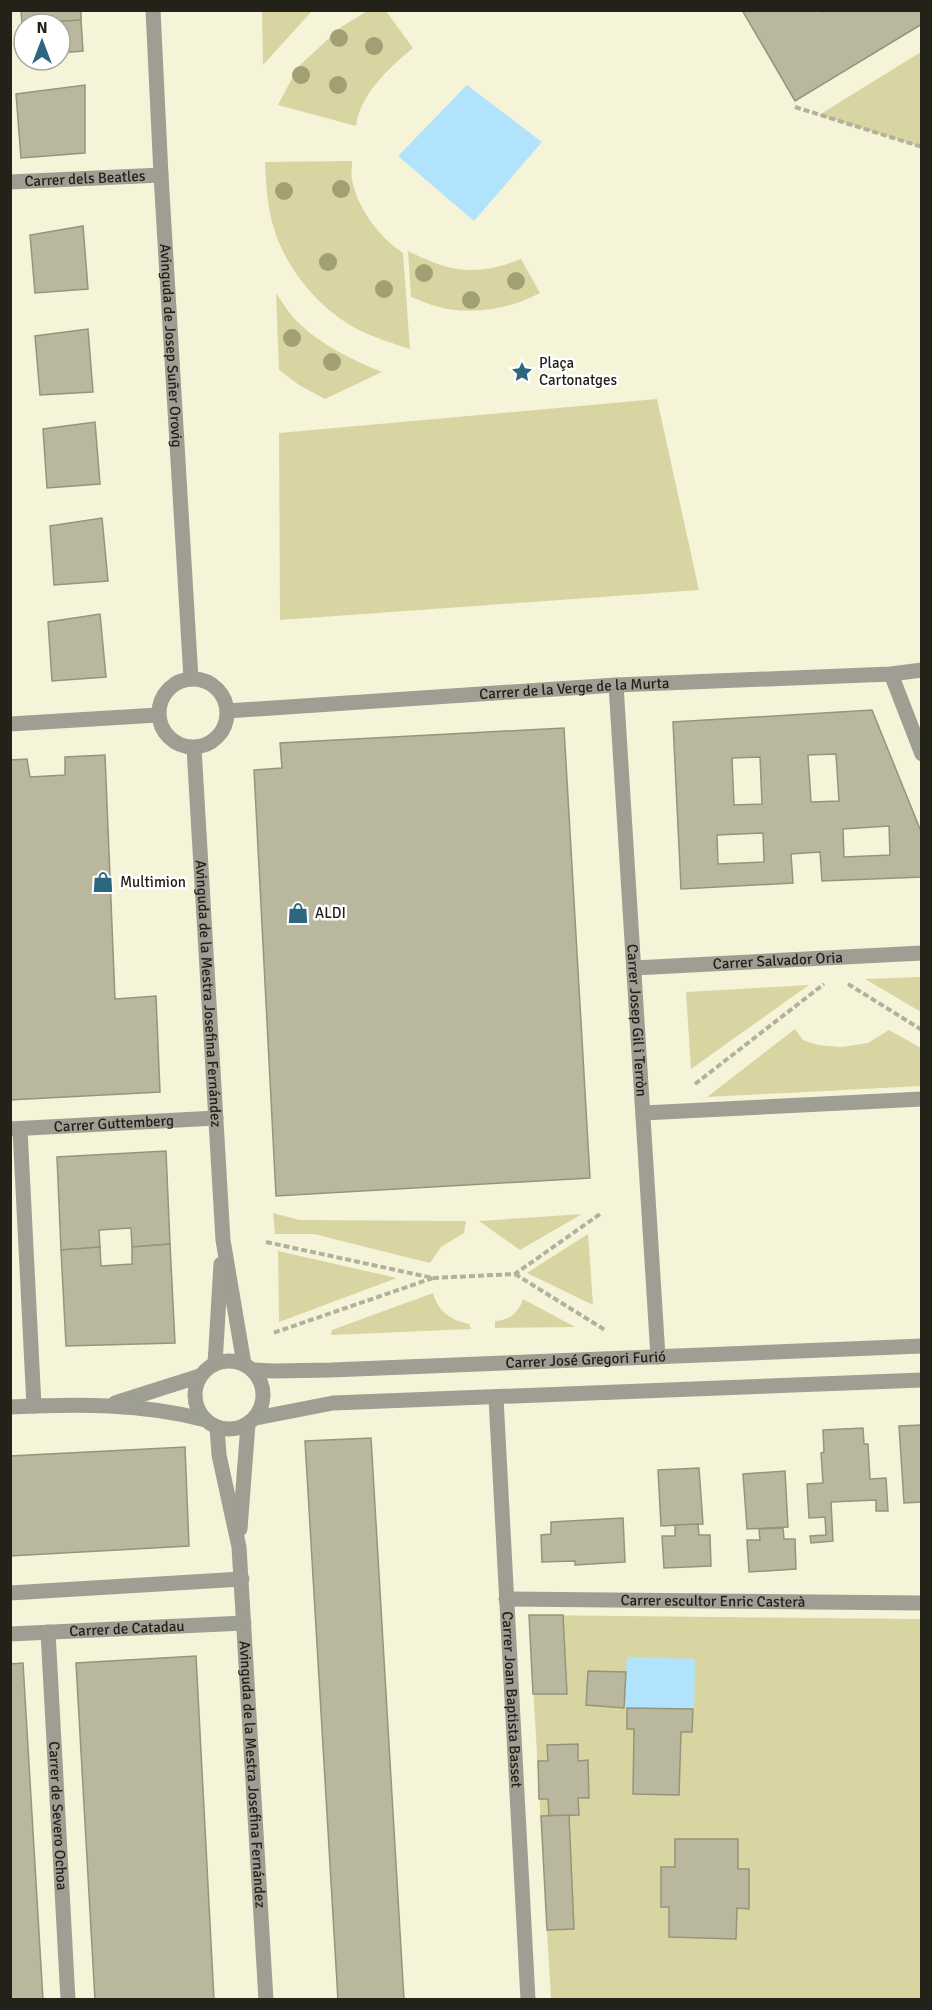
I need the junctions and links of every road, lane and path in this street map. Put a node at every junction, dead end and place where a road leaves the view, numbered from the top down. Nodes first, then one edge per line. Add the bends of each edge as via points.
1 (153, 10) edge
2 (795, 107) dead end
3 (921, 147) edge
4 (161, 175) junction
5 (10, 182) edge
6 (921, 670) edge
7 (891, 674) junction
8 (191, 679) junction
9 (616, 686) junction
10 (227, 711) junction
11 (158, 715) junction
12 (10, 724) edge
13 (194, 748) junction
14 (921, 754) edge
15 (921, 953) edge
16 (634, 968) junction
17 (844, 982) dead end
18 (825, 983) dead end
19 (921, 1030) edge
20 (921, 1099) edge
21 (685, 1110) junction
22 (643, 1113) junction
23 (216, 1118) junction
24 (15, 1129) edge
25 (600, 1214) dead end
26 (223, 1240) junction
27 (266, 1242) dead end
28 (515, 1274) junction
29 (433, 1278) junction
30 (605, 1330) dead end
31 (273, 1333) dead end
32 (921, 1346) edge
33 (658, 1357) junction
34 (215, 1364) junction
35 (248, 1367) junction
36 (200, 1376) junction
37 (921, 1380) edge
38 (496, 1398) junction
39 (109, 1405) junction
40 (34, 1406) junction
41 (10, 1407) edge
42 (252, 1421) junction
43 (211, 1424) junction
44 (239, 1547) junction
45 (242, 1579) junction
46 (10, 1593) edge
47 (506, 1599) junction
48 (921, 1603) edge
49 (244, 1623) junction
50 (48, 1632) junction
51 (10, 1634) edge
52 (68, 2000) edge
53 (266, 2000) edge
54 (528, 2000) edge

1 - 4 street, Avinguda de Josep Suñer Orovig
2 - 3 path
4 - 5 street, Carrer dels Beatles
4 - 8 street, Avinguda de Josep Suñer Orovig
6 - 7 street, Carrer de la Verge de la Murta
7 - 9 street, Carrer de la Verge de la Murta
7 - 14 street
8 - 10 street via 216,688
8 - 11 street via 167,690
9 - 10 street, Carrer de la Verge de la Murta
9 - 16 street, Carrer Josep Gil i Terròn
10 - 13 street via 219,736
11 - 12 street
11 - 13 street via 161,728 170,739
13 - 23 street, Avinguda de la Mestra Josefina Fernández
15 - 16 street, Carrer Salvador Oria
16 - 22 street, Carrer Josep Gil i Terròn
17 - 19 path
18 - 21 path via 684,1093
20 - 21 street
21 - 22 street
22 - 33 street, Carrer Josep Gil i Terròn
23 - 24 street, Carrer Guttemberg
23 - 26 street, Avinguda de la Mestra Josefina Fernández
24 - 40 street
25 - 28 path
26 - 34 street, Avinguda de la Mestra Josefina Fernández
26 - 35 street, Avinguda de la Mestra Josefina Fernández
27 - 29 path
28 - 29 path
28 - 30 path
29 - 31 path
32 - 33 street, Carrer José Gregori Furió
33 - 35 street, Carrer José Gregori Furió via 331,1370 274,1371
34 - 35 street via 234,1361
34 - 36 street
35 - 42 street via 259,1378 264,1398
36 - 39 street
36 - 43 street via 196,1404
37 - 38 street
38 - 42 street via 333,1403
38 - 47 street, Carrer Joan Baptista Basset
39 - 40 street
39 - 43 street via 174,1412
40 - 41 street
42 - 43 street via 227,1430
42 - 44 street, Avinguda de la Mestra Josefina Fernández
43 - 44 street, Avinguda de la Mestra Josefina Fernández
44 - 45 street, Avinguda de la Mestra Josefina Fernández
45 - 46 street
45 - 49 street, Avinguda de la Mestra Josefina Fernández
47 - 48 street, Carrer escultor Enric Casterà
47 - 54 street, Carrer Joan Baptista Basset
49 - 50 street, Carrer de Catadau
49 - 53 street, Avinguda de la Mestra Josefina Fernández
50 - 51 street, Carrer de Catadau
50 - 52 street, Carrer de Severo Ochoa

